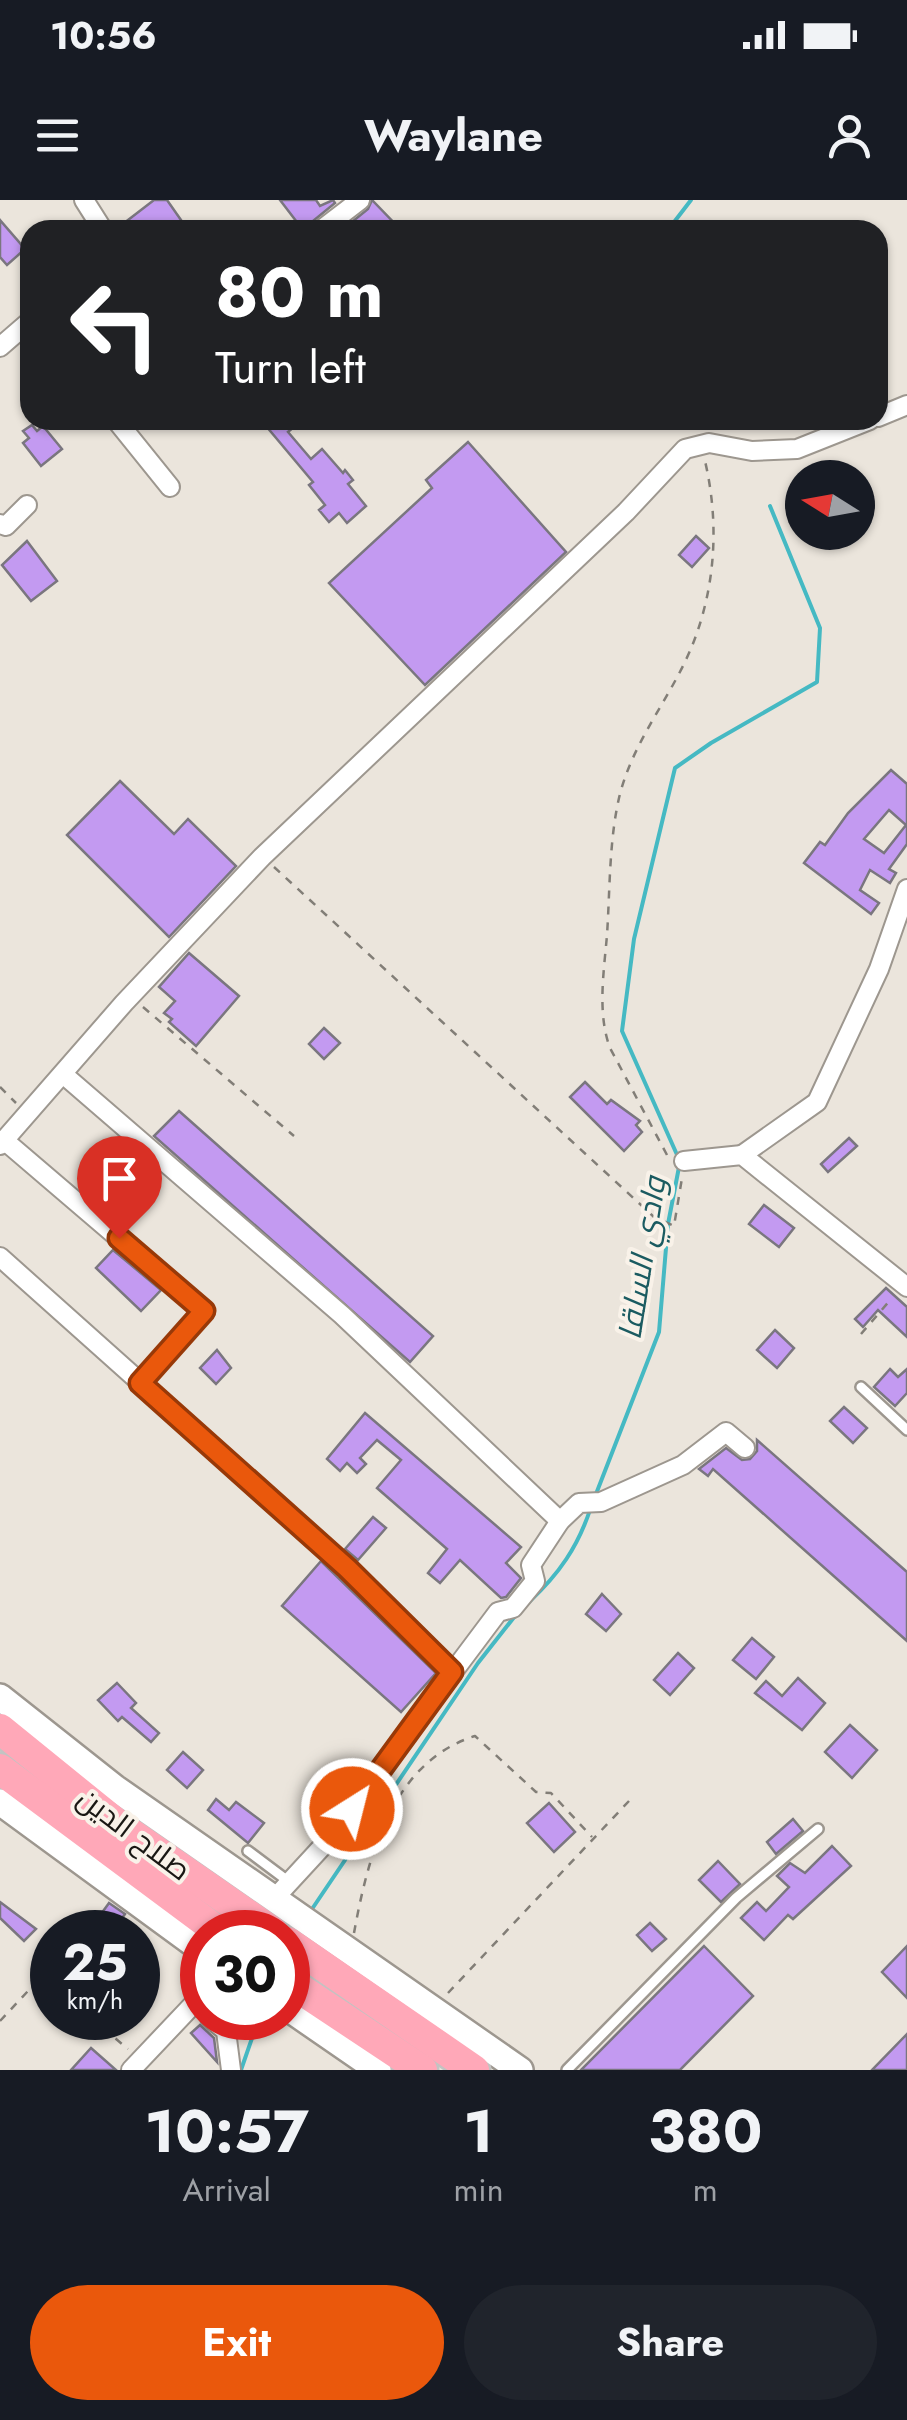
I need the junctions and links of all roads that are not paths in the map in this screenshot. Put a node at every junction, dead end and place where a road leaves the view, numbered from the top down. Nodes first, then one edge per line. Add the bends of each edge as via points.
1 (360, 200) edge
2 (334, 220) edge
3 (20, 329) edge
4 (0, 347) edge
5 (124, 430) edge
6 (845, 430) edge
7 (170, 486) dead end
8 (27, 505) dead end
9 (0, 524) edge
10 (907, 890) edge
11 (64, 1075) junction
12 (2, 1142) edge
13 (742, 1155) junction
14 (684, 1161) road end
15 (0, 1257) edge
16 (906, 1286) edge
17 (140, 1383) junction
18 (861, 1387) dead end
19 (907, 1430) edge
20 (745, 1448) dead end
21 (560, 1521) junction
22 (452, 1672) junction
23 (0, 1697) edge
24 (0, 1729) edge
25 (0, 1770) edge
26 (0, 1802) edge
27 (818, 1829) dead end
28 (105, 1832) junction
29 (248, 1851) dead end
30 (273, 1909) edge
31 (194, 1910) edge
32 (180, 1934) edge
33 (321, 1950) edge
34 (310, 2007) edge
35 (310, 2013) edge
36 (180, 2027) edge
37 (230, 2040) edge
38 (136, 2064) edge
39 (231, 2070) edge
40 (378, 2070) edge
41 (422, 2070) edge
42 (474, 2070) edge
43 (520, 2070) edge
44 (567, 2070) edge

1 - 2 street
3 - 4 street
5 - 7 street
6 - 11 street via 797,449 685,448 626,512 262,856
8 - 9 street via 6,526
10 - 13 street via 879,969 817,1102
11 - 12 street
11 - 21 street via 328,1302
12 - 17 street via 204,1311
13 - 14 street
13 - 16 street
15 - 17 street
17 - 22 street
18 - 19 lane
20 - 21 street via 726,1432 682,1465 601,1502 579,1504
21 - 22 street via 531,1565 535,1581 513,1608 498,1612
22 - 30 street
23 - 30 main road
24 - 28 highway, صلاح الدين
25 - 28 highway, صلاح الدين
26 - 32 main road
27 - 44 lane via 736,1898
28 - 30 highway, صلاح الدين
28 - 31 highway, صلاح الدين
29 - 30 lane
30 - 33 main road
33 - 42 highway
33 - 43 main road via 433,2008
34 - 41 highway
35 - 40 main road
36 - 38 street
37 - 39 street

